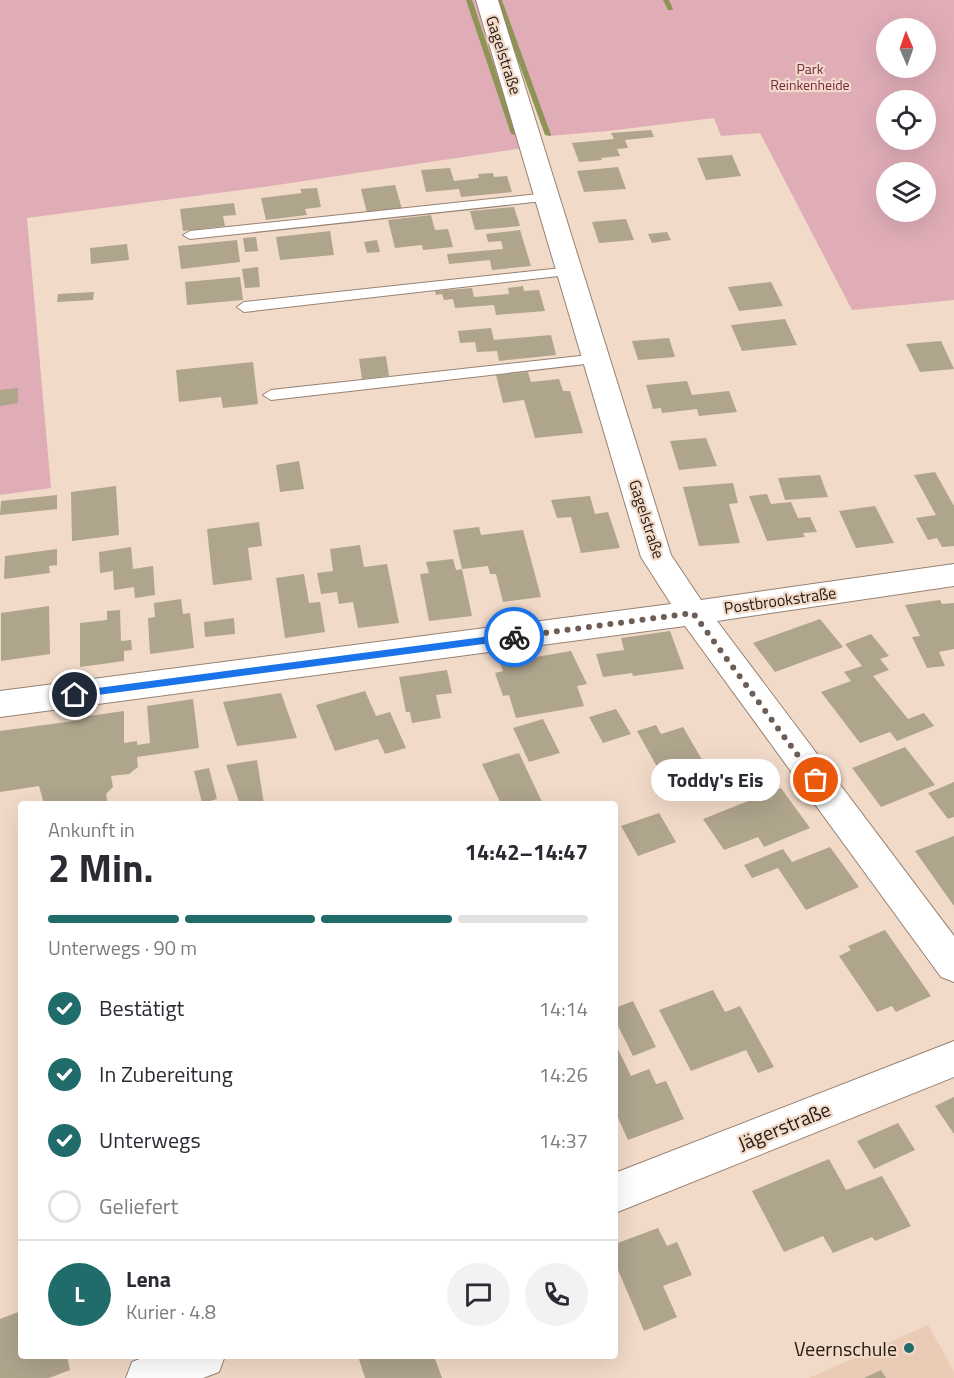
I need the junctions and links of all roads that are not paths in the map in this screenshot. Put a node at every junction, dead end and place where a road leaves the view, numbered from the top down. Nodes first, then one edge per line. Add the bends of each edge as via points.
1 (487, 0) edge
2 (548, 197) junction
3 (190, 235) dead end
4 (571, 271) junction
5 (244, 307) dead end
6 (598, 359) junction
7 (271, 395) dead end
8 (954, 575) edge
9 (693, 613) junction
10 (0, 705) edge
11 (954, 965) edge
12 (954, 1059) edge
13 (618, 1192) edge
14 (196, 1359) edge
15 (148, 1378) edge

1 - 2 street, Gagelstraße
2 - 3 lane
2 - 4 street, Gagelstraße
4 - 5 lane
4 - 6 street, Gagelstraße
6 - 7 lane
6 - 9 street, Gagelstraße via 656,556
8 - 9 street, Postbrookstraße
9 - 10 street, Postbrookstraße
9 - 11 street, Gagelstraße
12 - 13 street, Jägerstraße
14 - 15 street

